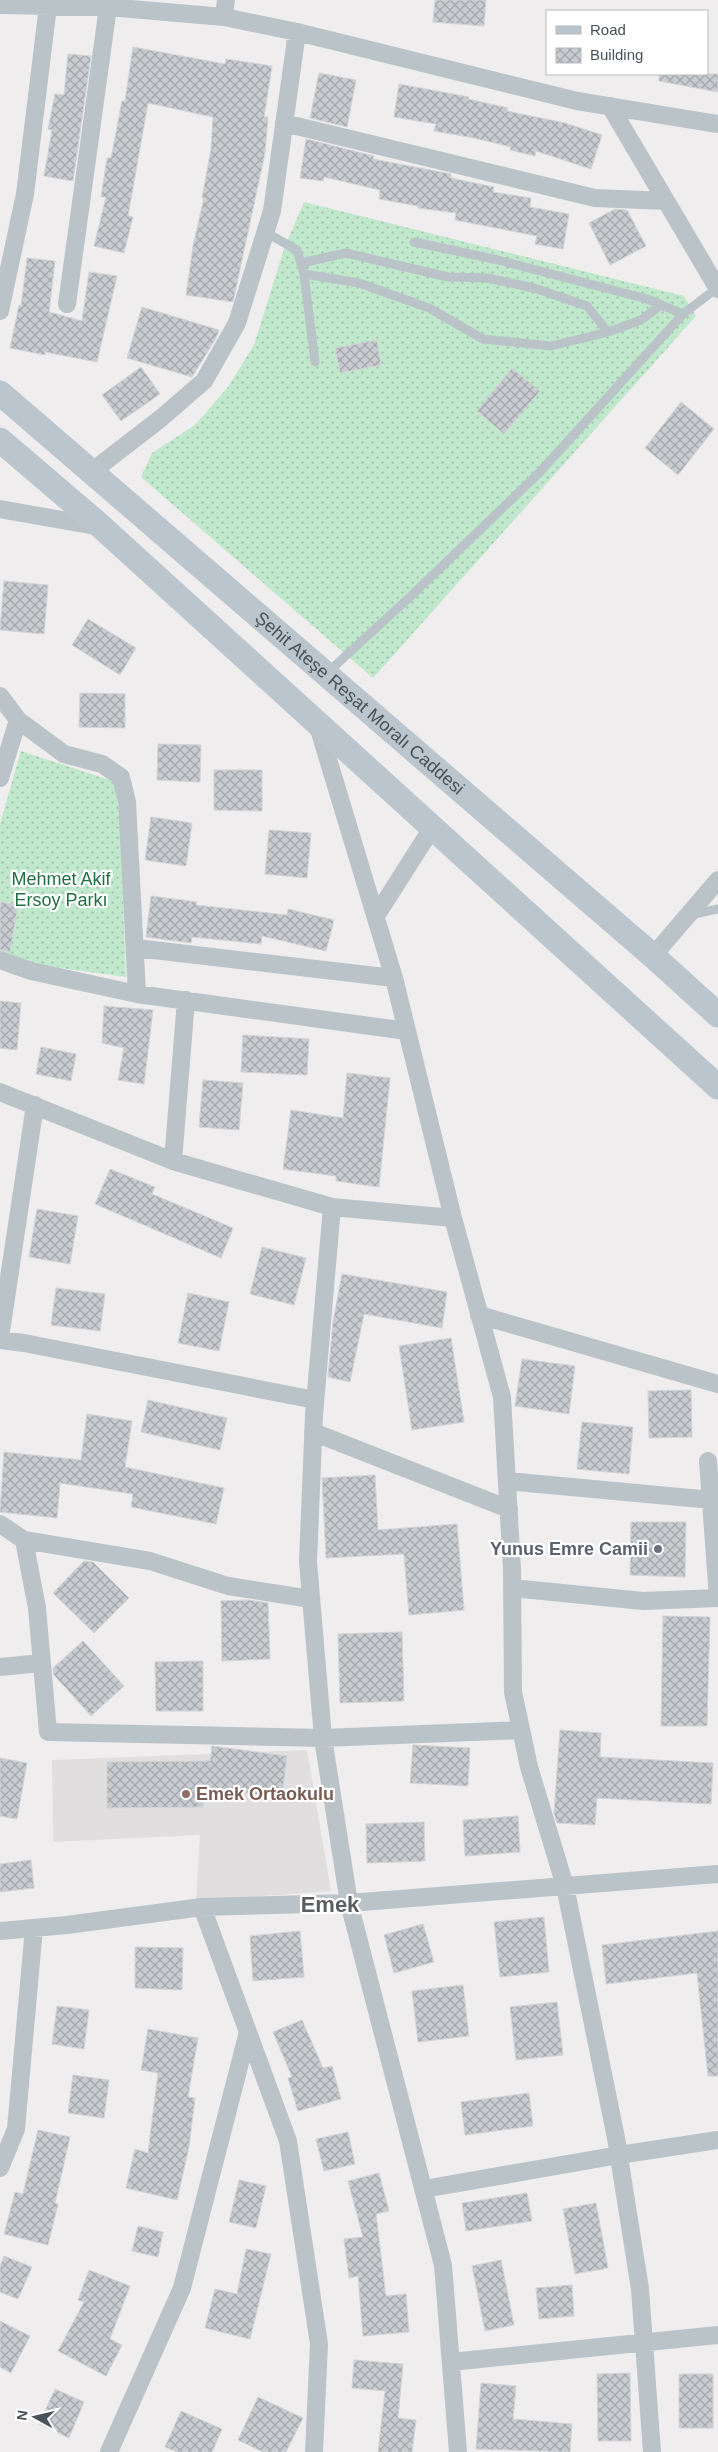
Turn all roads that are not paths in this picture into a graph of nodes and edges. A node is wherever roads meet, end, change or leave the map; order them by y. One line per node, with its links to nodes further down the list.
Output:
1 (0, 5): 3 (street)
2 (132, 5): 4 (street); 5 (street)
3 (48, 6): 4 (street); 18 (street)
4 (108, 7): 16 (street)
5 (225, 9): 6 (street)
6 (297, 32): 7 (street); 8 (street)
7 (610, 106): 9 (street); 10 (street)
8 (284, 124): 10 (street); 11 (street)
9 (718, 124)
10 (666, 201): 15 (street)
11 (265, 232): 13 (lane); 24 (street)
12 (414, 242): 17 (lane)
13 (301, 263): 14 (lane); 20 (lane)
14 (304, 274): 20 (lane); 21 (lane)
15 (718, 288): 19 (lane)
16 (67, 304)
17 (661, 305): 19 (lane); 20 (lane)
18 (0, 311)
19 (683, 314): 27 (lane)
20 (608, 332)
21 (315, 362)
22 (0, 393): 24 (main road, Şehit Ateşe Reşat Moralı Caddesi)
23 (0, 440): 26 (main road)
24 (90, 473): 27 (main road, Şehit Ateşe Reşat Moralı Caddesi)
25 (0, 509): 26 (street)
26 (101, 526): 30 (main road)
27 (325, 674): 38 (main road, Şehit Ateşe Reşat Moralı Caddesi)
28 (0, 696): 29 (street)
29 (18, 720): 31 (street); 37 (street)
30 (318, 726): 32 (main road); 35 (street)
31 (0, 778)
32 (432, 828): 35 (street); 45 (main road)
33 (718, 880): 36 (street)
34 (718, 909): 36 (lane)
35 (376, 916): 40 (street)
36 (687, 916): 38 (street)
37 (136, 948): 40 (street); 41 (street)
38 (653, 956): 43 (main road, Şehit Ateşe Reşat Moralı Caddesi)
39 (0, 960): 41 (street)
40 (394, 978): 44 (street)
41 (137, 994): 42 (street)
42 (186, 1000): 44 (street); 48 (street)
43 (718, 1015)
44 (407, 1031): 50 (street)
45 (718, 1087)
46 (0, 1092): 47 (street)
47 (35, 1105): 48 (street); 52 (street)
48 (174, 1161): 49 (street)
49 (332, 1207): 50 (street); 54 (street)
50 (453, 1218): 51 (street)
51 (479, 1315): 53 (street); 57 (street)
52 (0, 1339): 54 (street)
53 (718, 1384)
54 (315, 1400): 55 (street)
55 (313, 1432): 59 (street); 64 (street)
56 (708, 1461): 58 (street)
57 (507, 1482): 58 (street); 59 (street)
58 (712, 1500): 63 (street)
59 (509, 1509): 62 (street)
60 (0, 1524): 61 (street)
61 (24, 1540): 64 (street); 65 (street)
62 (512, 1588): 63 (street); 67 (street)
63 (718, 1598)
64 (311, 1599): 68 (street)
65 (42, 1663): 66 (street); 68 (street)
66 (0, 1667)
67 (521, 1730): 68 (street); 70 (street)
68 (322, 1738): 71 (street)
69 (718, 1874): 70 (street)
70 (565, 1886): 71 (street); 77 (street)
71 (349, 1903): 72 (street); 79 (street)
72 (202, 1907): 73 (street); 75 (street)
73 (34, 1928): 74 (street); 78 (street)
74 (0, 1931)
75 (248, 2032): 83 (street); 84 (street)
76 (718, 2140): 77 (street)
77 (618, 2155): 79 (street); 81 (street)
78 (0, 2168)
79 (424, 2189): 82 (street)
80 (718, 2335): 81 (street)
81 (644, 2342): 82 (street); 86 (street)
82 (451, 2362): 85 (street)
83 (109, 2452)
84 (314, 2452)
85 (458, 2452)
86 (652, 2452)

